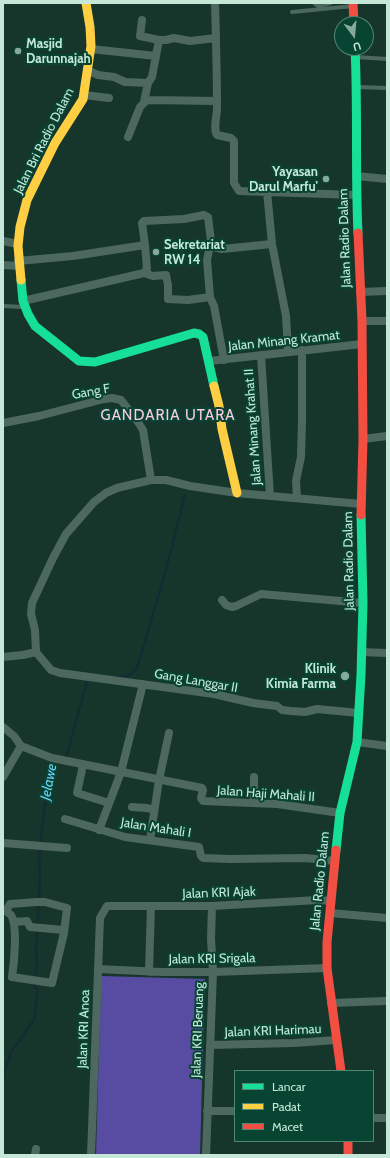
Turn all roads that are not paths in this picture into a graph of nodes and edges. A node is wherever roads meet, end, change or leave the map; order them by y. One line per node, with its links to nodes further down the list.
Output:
1 (86, 3): 11 (main road, Jalan Bri Radio Dalam)
2 (215, 3): 9 (street)
3 (314, 3): 4 (lane)
4 (331, 3)
5 (353, 5): 6 (lane); 7 (main road)
6 (292, 12)
7 (354, 16)
8 (142, 20): 10 (street)
9 (216, 38): 10 (street); 22 (street)
10 (159, 40): 12 (street)
11 (90, 49): 12 (street); 16 (main road, Jalan Bri Radio Dalam)
12 (156, 56): 17 (street)
13 (355, 56): 18 (main road, Jalan Radio Dalam)
14 (373, 56): 15 (lane)
15 (387, 59)
16 (88, 71): 17 (street); 20 (main road, Jalan Bri Radio Dalam)
17 (148, 83): 23 (street)
18 (357, 87): 19 (lane); 25 (main road, Jalan Radio Dalam)
19 (387, 88)
20 (84, 95): 21 (street); 31 (main road, Jalan Bri Radio Dalam)
21 (109, 98)
22 (217, 101): 23 (street); 27 (street)
23 (144, 102): 24 (street)
24 (128, 137)
25 (356, 176): 26 (street); 28 (main road, Jalan Radio Dalam)
26 (387, 179)
27 (267, 191): 28 (street); 32 (street)
28 (356, 195): 38 (main road, Jalan Radio Dalam)
29 (3, 241): 31 (street)
30 (210, 241): 32 (street); 33 (street); 39 (street)
31 (18, 244): 34 (main road, Jalan Bri Radio Dalam)
32 (272, 244): 46 (street)
33 (144, 245): 34 (street); 36 (street)
34 (19, 264): 35 (street); 40 (main road, Jalan Bri Radio Dalam)
35 (3, 265)
36 (144, 273): 39 (street); 40 (street)
37 (387, 291): 38 (street)
38 (360, 292): 42 (main road, Jalan Radio Dalam)
39 (210, 297): 48 (street)
40 (25, 304): 41 (lane); 49 (main road, Jalan Bri Radio Dalam)
41 (3, 306)
42 (362, 320): 43 (street); 44 (main road, Jalan Radio Dalam)
43 (387, 321)
44 (362, 344): 45 (street, Jalan Minang Kramat); 52 (main road, Jalan Radio Dalam)
45 (302, 350): 46 (street, Jalan Minang Kramat); 56 (street)
46 (288, 352): 47 (street, Jalan Minang Kramat)
47 (261, 355): 48 (street, Jalan Minang Kramat); 55 (street, Jalan Minang Krahat II)
48 (224, 360): 49 (street, Jalan Minang Kramat)
49 (209, 361): 54 (main road, Jalan Bri Radio Dalam)
50 (3, 423): 53 (street, Gang F)
51 (387, 436): 52 (street)
52 (363, 438): 57 (main road, Jalan Radio Dalam)
53 (151, 480): 54 (street); 60 (street)
54 (237, 493): 55 (street)
55 (270, 496): 56 (street)
56 (297, 498): 57 (street)
57 (361, 504): 59 (main road, Jalan Radio Dalam)
58 (222, 600): 59 (street)
59 (363, 603): 61 (main road, Jalan Radio Dalam)
60 (36, 652): 63 (street); 64 (street, Gang Langgar II)
61 (362, 652): 62 (street); 65 (main road, Jalan Radio Dalam)
62 (387, 653)
63 (3, 657)
64 (143, 684): 65 (street, Gang Langgar II); 72 (street)
65 (359, 713): 68 (main road, Jalan Radio Dalam)
66 (3, 727): 69 (street)
67 (169, 733): 75 (street)
68 (357, 742): 70 (street); 80 (main road, Jalan Radio Dalam)
69 (21, 746): 71 (street); 73 (street)
70 (387, 746)
71 (83, 764): 72 (street); 76 (street)
72 (121, 772): 75 (street); 76 (street)
73 (3, 777)
74 (254, 777): 77 (street)
75 (159, 780): 77 (street, Jalan Haji Mahali II); 79 (street)
76 (109, 803): 82 (street)
77 (254, 803): 80 (street, Jalan Haji Mahali II)
78 (132, 807): 79 (street)
79 (154, 810): 83 (street)
80 (340, 813): 86 (main road, Jalan Radio Dalam)
81 (64, 819): 82 (street, Jalan Mahali I)
82 (99, 830): 83 (street, Jalan Mahali I)
83 (150, 840): 86 (street, Jalan Mahali I)
84 (3, 843): 85 (street)
85 (67, 848)
86 (335, 861): 87 (main road, Jalan Radio Dalam)
87 (331, 901): 90 (street, Jalan KRI Ajak); 92 (main road, Jalan Radio Dalam)
88 (107, 906): 89 (street, Jalan KRI Ajak); 97 (street, Jalan KRI Anoa)
89 (151, 906): 90 (street, Jalan KRI Ajak); 98 (street)
90 (212, 906): 99 (street, Jalan KRI Beruang)
91 (4, 911): 94 (street); 95 (street)
92 (330, 913): 93 (street); 96 (main road, Jalan Radio Dalam)
93 (387, 918)
94 (14, 922): 95 (street); 95 (street)
95 (64, 930)
96 (327, 968): 99 (street, Jalan KRI Srigala); 101 (main road, Jalan Radio Dalam)
97 (98, 969): 98 (street, Jalan KRI Srigala); 110 (street, Jalan KRI Anoa)
98 (149, 972): 99 (street, Jalan KRI Srigala)
99 (212, 972): 103 (street, Jalan KRI Beruang)
100 (387, 1001): 101 (street)
101 (331, 1003): 102 (main road, Jalan Radio Dalam)
102 (336, 1040): 103 (street, Jalan KRI Harimau); 104 (main road, Jalan Radio Dalam)
103 (210, 1045): 105 (street, Jalan KRI Beruang)
104 (341, 1070)
105 (207, 1111): 106 (street); 111 (street, Jalan KRI Beruang)
106 (234, 1111)
107 (374, 1118): 108 (street)
108 (387, 1118)
109 (348, 1142): 112 (main road)
110 (91, 1155)
111 (206, 1155)
112 (348, 1155)

